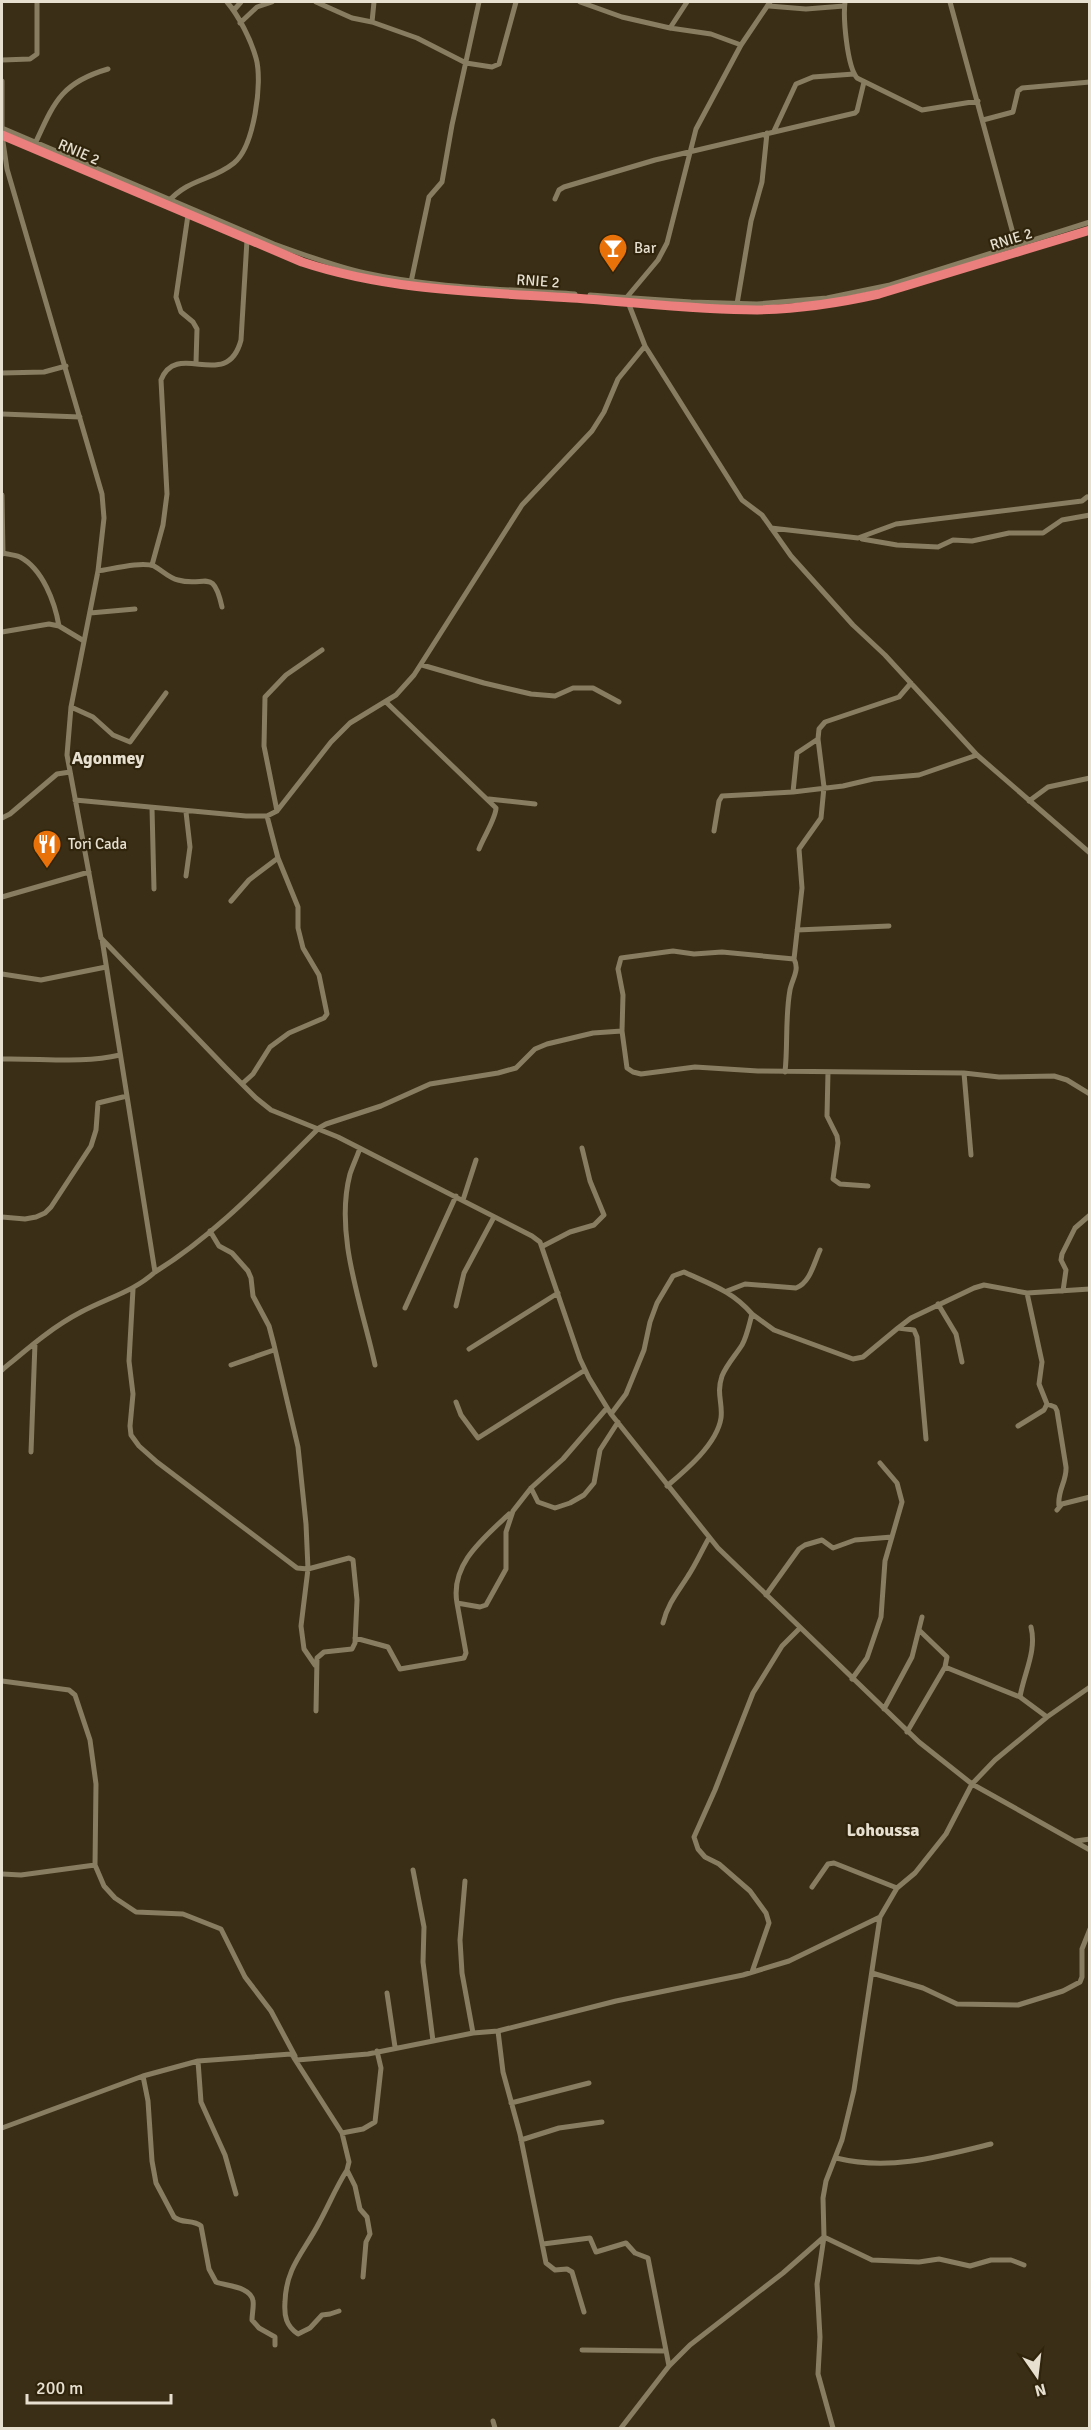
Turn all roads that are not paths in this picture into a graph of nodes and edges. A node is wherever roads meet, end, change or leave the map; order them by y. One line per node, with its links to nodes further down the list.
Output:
1 (37, 2): 19 (street)
2 (227, 2): 14 (street)
3 (241, 2): 14 (street)
4 (272, 2): 16 (street)
5 (316, 2): 15 (street)
6 (374, 2): 15 (street)
7 (479, 2): 20 (street)
8 (516, 2): 20 (street)
9 (580, 2): 17 (street)
10 (687, 2): 17 (street)
11 (950, 2): 26 (street)
12 (774, 4): 13 (street); 18 (street)
13 (845, 4): 22 (street)
14 (234, 10): 16 (street)
15 (372, 22): 20 (street)
16 (240, 23): 35 (street)
17 (670, 28): 18 (street)
18 (741, 45): 33 (street)
19 (2, 60)
20 (466, 63): 41 (street)
21 (108, 69): 32 (street)
22 (854, 74): 24 (street); 29 (street)
23 (2, 81): 28 (street)
24 (864, 82): 26 (street); 29 (street)
25 (1089, 82): 27 (street)
26 (978, 101): 27 (street)
27 (983, 120): 40 (street)
28 (2, 129): 31 (street); 32 (street)
29 (774, 131): 30 (street)
30 (767, 133): 33 (street); 43 (street)
31 (2, 135): 32 (highway, RNIE 2 / RNIE 2); 46 (street)
32 (34, 146): 35 (highway, RNIE 2 / RNIE 2)
33 (689, 152): 34 (street); 42 (street)
34 (555, 199)
35 (167, 203): 36 (highway, RNIE 2 / RNIE 2); 41 (street)
36 (189, 215): 39 (highway, RNIE 2 / RNIE 2); 45 (street)
37 (1089, 222): 40 (street)
38 (1089, 230): 40 (highway, RNIE 2 / RNIE 2)
39 (247, 240): 41 (highway, RNIE 2 / RNIE 2); 45 (street)
40 (1018, 249): 43 (highway, RNIE 2 / RNIE 2)
41 (411, 283): 42 (highway, RNIE 2 / RNIE 2)
42 (628, 300): 43 (highway, RNIE 2 / RNIE 2); 44 (street)
43 (737, 306)
44 (645, 346): 53 (street); 66 (street)
45 (196, 363): 57 (street)
46 (66, 366): 47 (street); 49 (street)
47 (2, 373)
48 (2, 414): 49 (street)
49 (80, 417): 58 (street)
50 (2, 495): 54 (street)
51 (1087, 497): 55 (street)
52 (1089, 515): 55 (street)
53 (771, 528): 55 (street); 67 (street)
54 (2, 532): 56 (street)
55 (858, 538)
56 (2, 553): 62 (street)
57 (152, 565): 58 (street); 59 (street)
58 (98, 571): 61 (street)
59 (222, 607)
60 (135, 609): 61 (street)
61 (90, 613): 64 (street)
62 (59, 626): 63 (street); 64 (street)
63 (2, 632)
64 (84, 640): 71 (street)
65 (322, 650): 83 (street)
66 (422, 665): 69 (street); 70 (street)
67 (911, 683): 72 (street); 73 (street)
68 (166, 693): 71 (street)
69 (386, 702): 78 (street); 83 (street)
70 (619, 702)
71 (70, 707): 74 (street)
72 (818, 739): 76 (street); 77 (street)
73 (976, 755): 76 (street); 80 (street)
74 (70, 772): 79 (street); 86 (street)
75 (1089, 778): 80 (street)
76 (824, 787): 77 (street); 97 (street)
77 (793, 792): 87 (street)
78 (489, 799): 81 (street); 88 (street)
79 (75, 800): 82 (street); 91 (street)
80 (1029, 801): 89 (street)
81 (536, 804)
82 (152, 808): 84 (street); 93 (street)
83 (277, 811): 85 (street)
84 (186, 812): 85 (street); 92 (street)
85 (267, 816): 90 (street)
86 (2, 818)
87 (714, 831)
88 (479, 849)
89 (1089, 853)
90 (278, 858): 95 (street); 108 (street)
91 (89, 872): 94 (street); 98 (street)
92 (186, 876)
93 (154, 889)
94 (2, 897)
95 (231, 901)
96 (889, 926): 97 (street)
97 (797, 930): 99 (street)
98 (101, 938): 100 (street); 108 (street)
99 (794, 959): 102 (street); 105 (street)
100 (106, 967): 101 (street); 103 (street)
101 (2, 974)
102 (622, 1031): 105 (street); 111 (street)
103 (120, 1055): 104 (street); 110 (street)
104 (2, 1059)
105 (785, 1072): 106 (street)
106 (828, 1072): 107 (street); 116 (street)
107 (964, 1073): 109 (street); 114 (street)
108 (242, 1084): 111 (street)
109 (1089, 1094)
110 (126, 1096): 120 (street); 125 (street)
111 (319, 1128): 112 (street); 122 (street)
112 (360, 1148): 117 (street); 144 (street)
113 (582, 1148): 123 (street)
114 (971, 1155)
115 (476, 1160): 118 (street)
116 (868, 1186)
117 (456, 1196): 118 (street); 134 (street)
118 (463, 1200): 121 (street)
119 (1089, 1215): 129 (street)
120 (2, 1217)
121 (494, 1217): 123 (street); 133 (street)
122 (210, 1231): 125 (street); 141 (street)
123 (543, 1246): 130 (street)
124 (820, 1250): 128 (street)
125 (155, 1272): 126 (street)
126 (133, 1289): 139 (street); 162 (street)
127 (1089, 1289): 129 (street)
128 (727, 1291): 135 (street); 150 (street)
129 (1063, 1291): 131 (street)
130 (558, 1293): 140 (street); 146 (street)
131 (1027, 1293): 132 (street); 148 (street)
132 (938, 1304): 136 (street); 142 (street)
133 (456, 1306)
134 (405, 1308)
135 (752, 1314): 137 (street); 156 (street)
136 (911, 1318): 137 (street); 138 (street)
137 (898, 1328): 138 (street)
138 (914, 1330): 153 (street)
139 (35, 1343): 145 (street); 154 (street)
140 (468, 1349)
141 (274, 1350): 143 (street); 162 (street)
142 (962, 1362)
143 (231, 1365)
144 (375, 1365)
145 (2, 1370)
146 (585, 1370): 147 (street); 149 (street)
147 (456, 1402)
148 (1047, 1404): 152 (street); 158 (street)
149 (607, 1408): 150 (street); 157 (street)
150 (611, 1414): 151 (street)
151 (618, 1422): 156 (street); 157 (street)
152 (1018, 1426)
153 (926, 1439)
154 (31, 1452)
155 (880, 1463): 160 (street)
156 (667, 1486): 161 (street)
157 (531, 1488): 159 (street)
158 (1089, 1497)
159 (513, 1511): 164 (street); 164 (street)
160 (892, 1537): 163 (street); 173 (street)
161 (709, 1538): 163 (street); 166 (street)
162 (308, 1569): 170 (street); 171 (street)
163 (766, 1595): 168 (street)
164 (457, 1603): 170 (street)
165 (922, 1617): 169 (street)
166 (663, 1623)
167 (1031, 1627): 176 (street)
168 (800, 1628): 173 (street); 193 (street)
169 (918, 1630): 172 (street); 177 (street)
170 (355, 1638): 171 (street)
171 (316, 1665): 178 (street)
172 (945, 1667): 176 (street); 180 (street)
173 (852, 1678): 177 (street)
174 (2, 1681): 185 (street)
175 (1089, 1687): 179 (street)
176 (1020, 1697): 179 (street)
177 (884, 1709): 180 (street)
178 (316, 1711)
179 (1047, 1718): 181 (street)
180 (907, 1732): 181 (street)
181 (972, 1784): 183 (street); 190 (street)
182 (1089, 1839): 183 (street)
183 (1075, 1841): 184 (street)
184 (1089, 1850)
185 (95, 1865): 187 (street); 203 (street)
186 (413, 1870): 198 (street)
187 (2, 1874)
188 (465, 1881): 197 (street)
189 (812, 1887): 190 (street)
190 (897, 1888): 191 (street)
191 (880, 1917): 193 (street); 194 (street)
192 (1089, 1929): 194 (street)
193 (752, 1972): 196 (street)
194 (872, 1973): 212 (street)
195 (387, 1993): 199 (street)
196 (498, 2031): 197 (street); 206 (street)
197 (473, 2033): 198 (street)
198 (434, 2040): 199 (street)
199 (395, 2047): 200 (street)
200 (378, 2051): 203 (street); 209 (street)
201 (291, 2054): 202 (street); 203 (street); 209 (street)
202 (198, 2061): 204 (street); 214 (street)
203 (297, 2061)
204 (143, 2076): 208 (street); 221 (street)
205 (590, 2083): 206 (street)
206 (511, 2103): 210 (street)
207 (602, 2122): 210 (street)
208 (2, 2127)
209 (342, 2133): 213 (street)
210 (521, 2140): 216 (street)
211 (991, 2144): 212 (street)
212 (836, 2158): 215 (street)
213 (347, 2170): 218 (street); 219 (street)
214 (236, 2194)
215 (824, 2237): 217 (street); 224 (street); 228 (street)
216 (543, 2244): 220 (street); 223 (street)
217 (1024, 2265)
218 (363, 2277)
219 (339, 2311)
220 (584, 2312)
221 (275, 2345)
222 (582, 2350): 223 (street)
223 (666, 2351): 224 (street)
224 (669, 2366): 227 (street)
225 (493, 2421): 226 (street)
226 (495, 2428)
227 (621, 2428)
228 (833, 2428)

